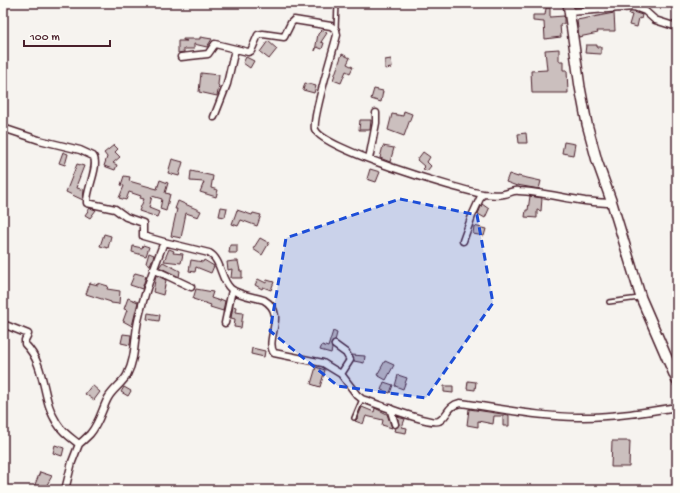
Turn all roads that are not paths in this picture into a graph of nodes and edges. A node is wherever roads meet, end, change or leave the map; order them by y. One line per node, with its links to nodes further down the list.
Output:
1 (337, 3): 5 (lane)
2 (633, 5): 3 (street); 4 (street)
3 (568, 8): 13 (street)
4 (677, 27)
5 (336, 30): 6 (street); 11 (street)
6 (235, 49): 7 (street); 9 (street)
7 (181, 57)
8 (376, 114): 11 (street)
9 (214, 117)
10 (3, 128): 15 (street)
11 (369, 159): 12 (street)
12 (482, 194): 13 (street); 14 (street)
13 (612, 203): 19 (street)
14 (463, 241)
15 (164, 242): 16 (street); 18 (street)
16 (153, 269): 17 (street); 31 (street)
17 (191, 287)
18 (232, 290): 21 (street); 24 (street)
19 (641, 298): 20 (lane); 25 (street)
20 (609, 302)
21 (225, 323)
22 (3, 324): 31 (street)
23 (335, 345): 24 (street)
24 (341, 374): 26 (street)
25 (677, 381)
26 (362, 399): 28 (street); 29 (lane)
27 (677, 407): 28 (street)
28 (390, 408): 30 (street)
29 (354, 418)
30 (395, 424)
31 (79, 444): 32 (street)
32 (65, 490)

